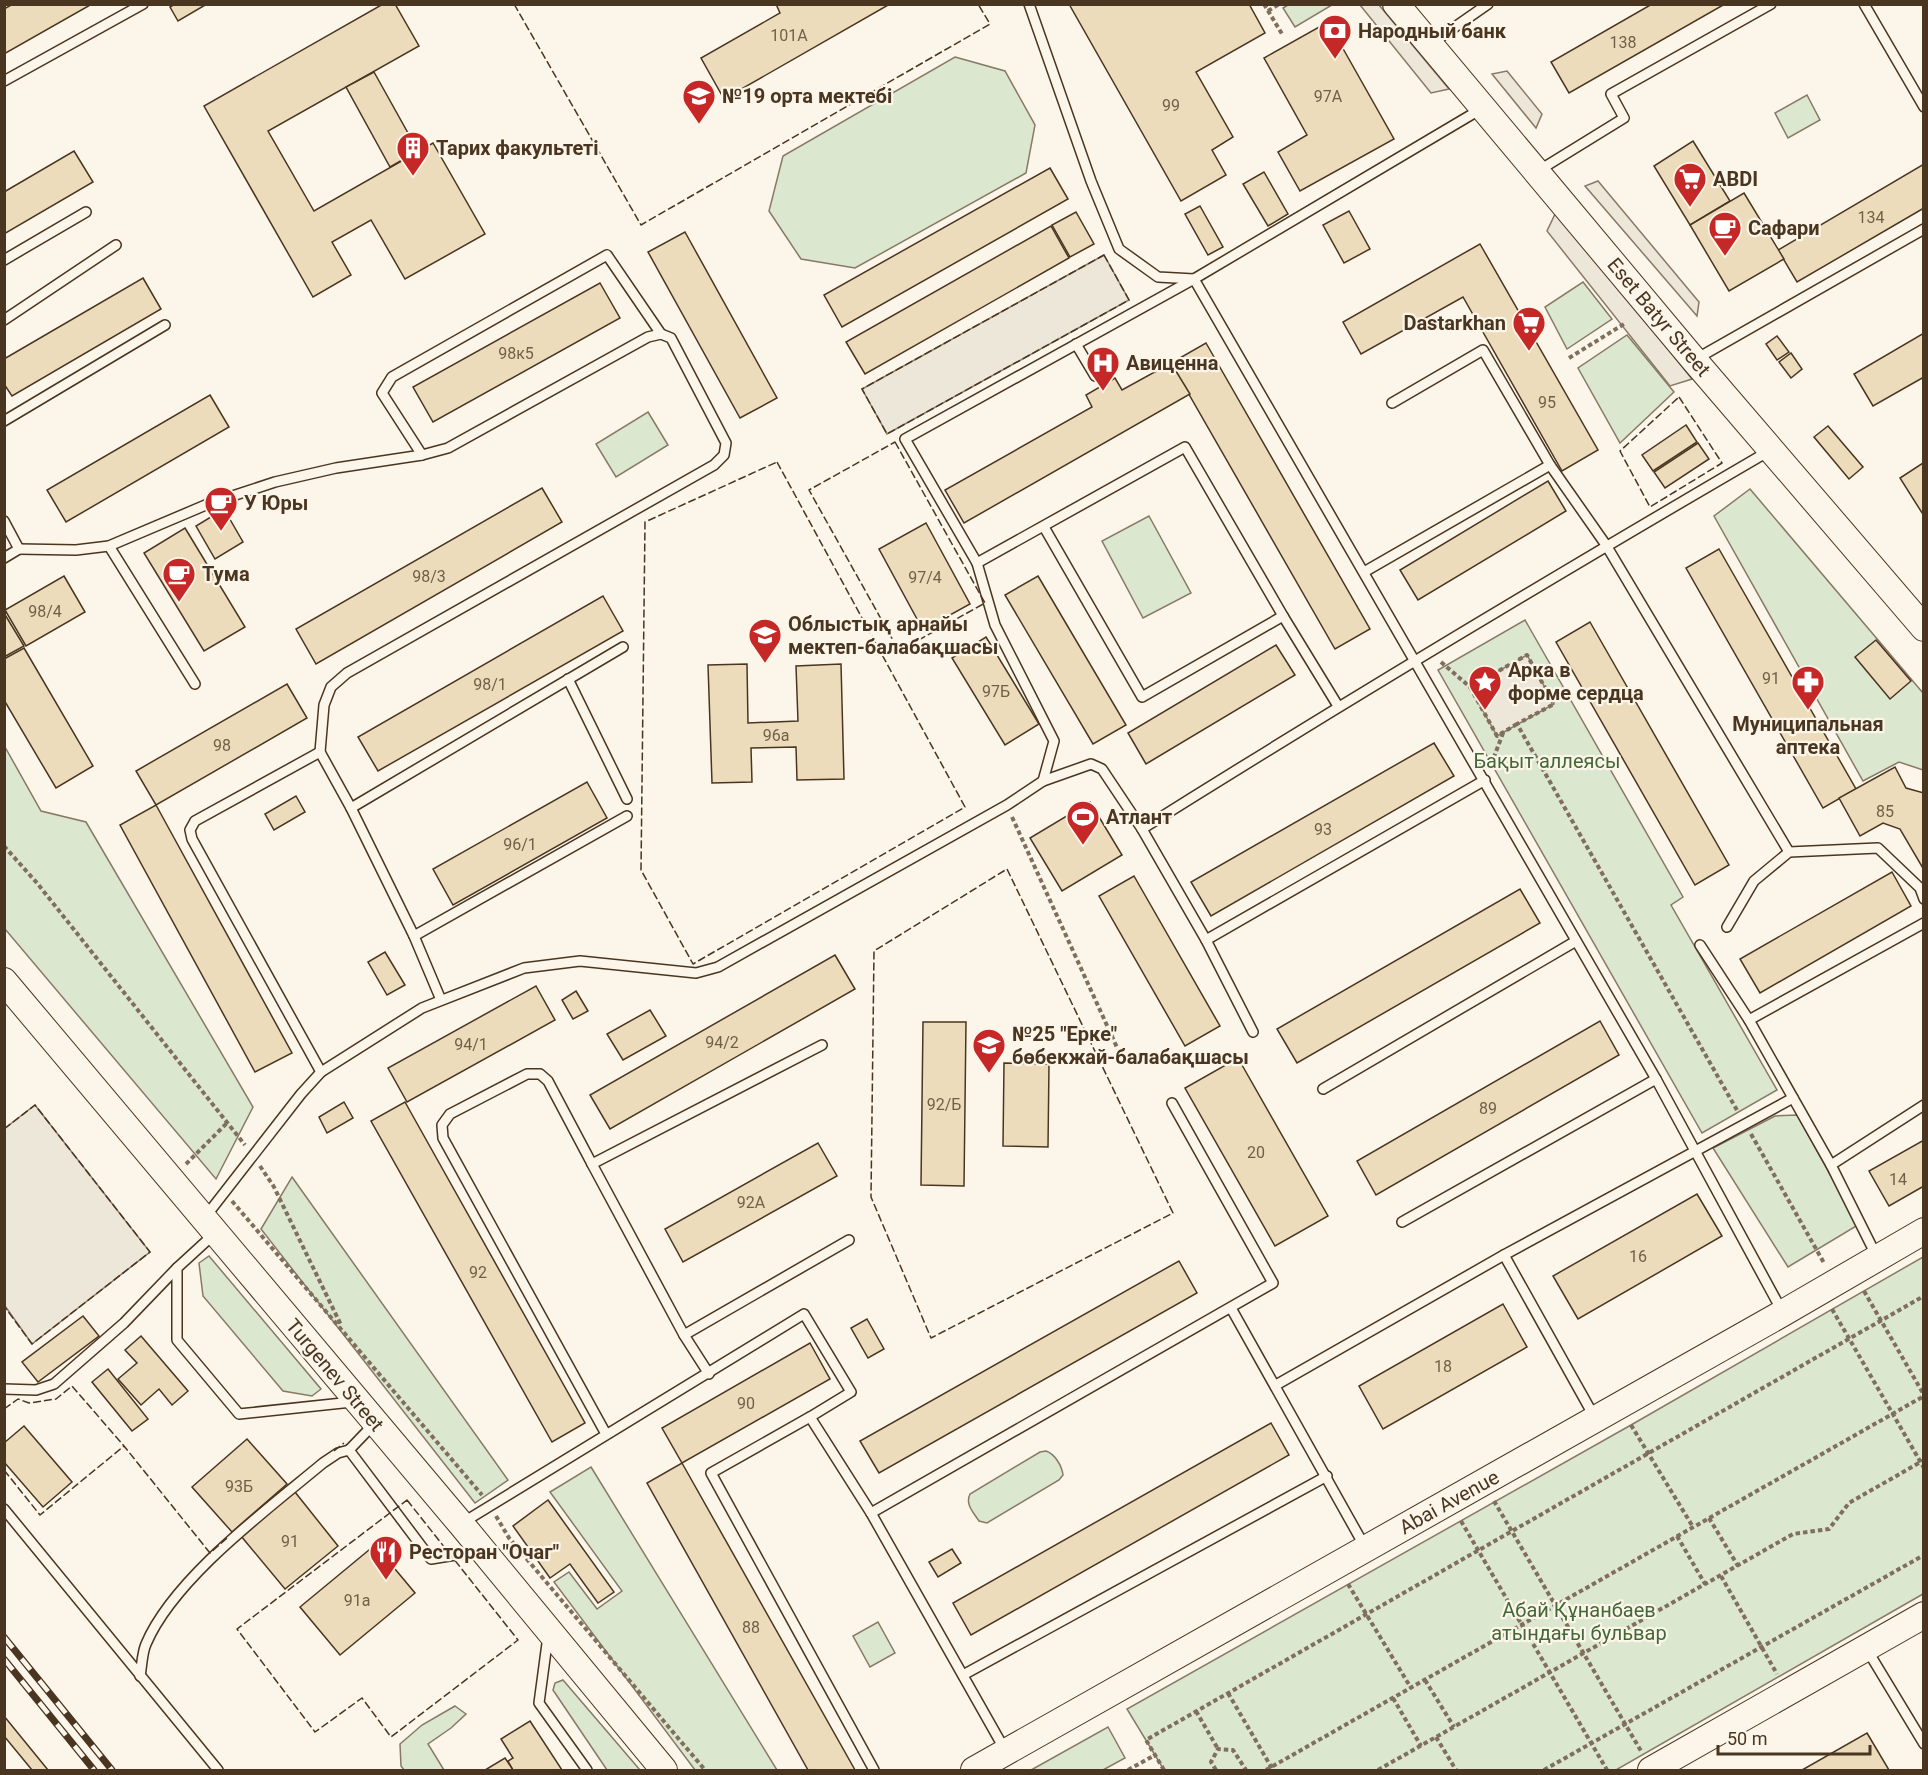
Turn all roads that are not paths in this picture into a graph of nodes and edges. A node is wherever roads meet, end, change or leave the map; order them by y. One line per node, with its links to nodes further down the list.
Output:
1 (143, 4): 8 (lane)
2 (1029, 4): 16 (lane)
3 (1396, 4): 7 (main road, Eset Batyr Street)
4 (1488, 4): 7 (lane)
5 (1771, 4): 11 (lane)
6 (1864, 4): 9 (lane)
7 (1430, 44): 10 (main road, Eset Batyr Street)
8 (4, 81)
9 (1923, 107)
10 (1483, 108): 11 (main road, Eset Batyr Street); 16 (lane)
11 (1536, 171): 21 (main road, Eset Batyr Street)
12 (86, 212): 15 (lane)
13 (1923, 229): 21 (lane)
14 (116, 245): 17 (lane)
15 (4, 260)
16 (1194, 279): 20 (lane); 35 (lane)
17 (4, 320)
18 (165, 324): 24 (lane)
19 (661, 334): 26 (lane); 26 (lane); 43 (lane)
20 (1076, 344): 22 (lane); 34 (lane)
21 (1694, 360): 25 (main road, Eset Batyr Street)
22 (1095, 376)
23 (1392, 403): 27 (lane)
24 (4, 421)
25 (1772, 449): 30 (lane); 37 (main road, Eset Batyr Street)
26 (422, 455): 31 (lane)
27 (1550, 465): 30 (lane); 35 (lane)
28 (4, 520): 32 (lane)
29 (1044, 527): 34 (lane); 36 (lane); 36 (lane)
30 (1606, 545): 39 (lane); 50 (lane)
31 (109, 546): 32 (lane); 41 (lane)
32 (18, 549): 33 (lane)
33 (4, 558)
34 (977, 563): 45 (lane)
35 (1364, 572): 39 (lane)
36 (1282, 616): 42 (lane)
37 (1923, 628)
38 (623, 647): 40 (lane)
39 (1415, 660): 42 (lane); 44 (lane)
40 (568, 679): 46 (lane); 47 (lane)
41 (195, 684)
42 (1338, 706): 49 (lane)
43 (320, 752): 47 (lane); 63 (lane)
44 (1485, 780): 55 (lane); 56 (lane)
45 (1043, 781): 49 (lane); 59 (lane)
46 (627, 799)
47 (351, 808): 54 (lane)
48 (627, 816): 54 (lane)
49 (1142, 829): 55 (lane)
50 (1789, 852): 51 (lane); 53 (lane)
51 (1923, 900)
52 (1923, 923): 60 (lane)
53 (1727, 927)
54 (414, 936): 59 (lane)
55 (1206, 940): 61 (lane)
56 (1576, 941): 64 (lane); 65 (lane)
57 (1700, 945): 60 (lane)
58 (4, 981): 73 (main road, Turgenev Street)
59 (441, 1000): 63 (lane)
60 (1749, 1020): 66 (lane)
61 (1253, 1032)
62 (822, 1045): 70 (lane)
63 (321, 1072): 73 (lane)
64 (1656, 1079): 69 (lane); 72 (lane)
65 (1323, 1089)
66 (1792, 1098): 69 (lane); 71 (lane)
67 (1172, 1103): 79 (lane)
68 (1923, 1106): 71 (lane)
69 (1695, 1150): 76 (lane); 80 (lane)
70 (592, 1164): 81 (lane); 89 (lane)
71 (1831, 1165): 77 (lane)
72 (1402, 1222)
73 (210, 1226): 78 (lane); 85 (main road, Turgenev Street)
74 (1923, 1231): 77 (main road, Abai Avenue)
75 (849, 1240): 81 (lane)
76 (1504, 1255): 83 (lane); 87 (lane)
77 (1877, 1257): 80 (main road, Abai Avenue)
78 (177, 1268): 84 (lane); 85 (lane)
79 (1231, 1308): 83 (lane); 93 (lane)
80 (1783, 1313): 87 (main road, Abai Avenue)
81 (684, 1335): 82 (lane)
82 (709, 1374): 86 (lane); 89 (lane)
83 (1276, 1385): 91 (lane)
84 (4, 1389)
85 (358, 1401): 88 (main road, Turgenev Street)
86 (810, 1417): 93 (lane); 108 (lane)
87 (1596, 1419): 95 (main road, Abai Avenue)
88 (375, 1422): 90 (lane); 94 (main road, Turgenev Street)
89 (606, 1434): 94 (lane)
90 (349, 1450): 96 (lane); 101 (lane)
91 (1327, 1476): 95 (lane); 100 (lane)
92 (4, 1509): 101 (lane)
93 (870, 1513): 100 (lane)
94 (461, 1524): 96 (main road, Turgenev Street)
95 (1366, 1549): 103 (main road, Abai Avenue)
96 (483, 1551): 98 (main road, Turgenev Street)
97 (1923, 1615): 99 (main road)
98 (548, 1630): 106 (lane); 107 (main road, Turgenev Street)
99 (1866, 1648): 102 (lane); 104 (main road)
100 (963, 1675): 103 (lane)
101 (140, 1676): 105 (lane)
102 (1923, 1744)
103 (1006, 1752): 109 (main road, Abai Avenue)
104 (1647, 1763)
105 (218, 1770)
106 (586, 1770)
107 (664, 1770)
108 (874, 1770)
109 (974, 1770)

